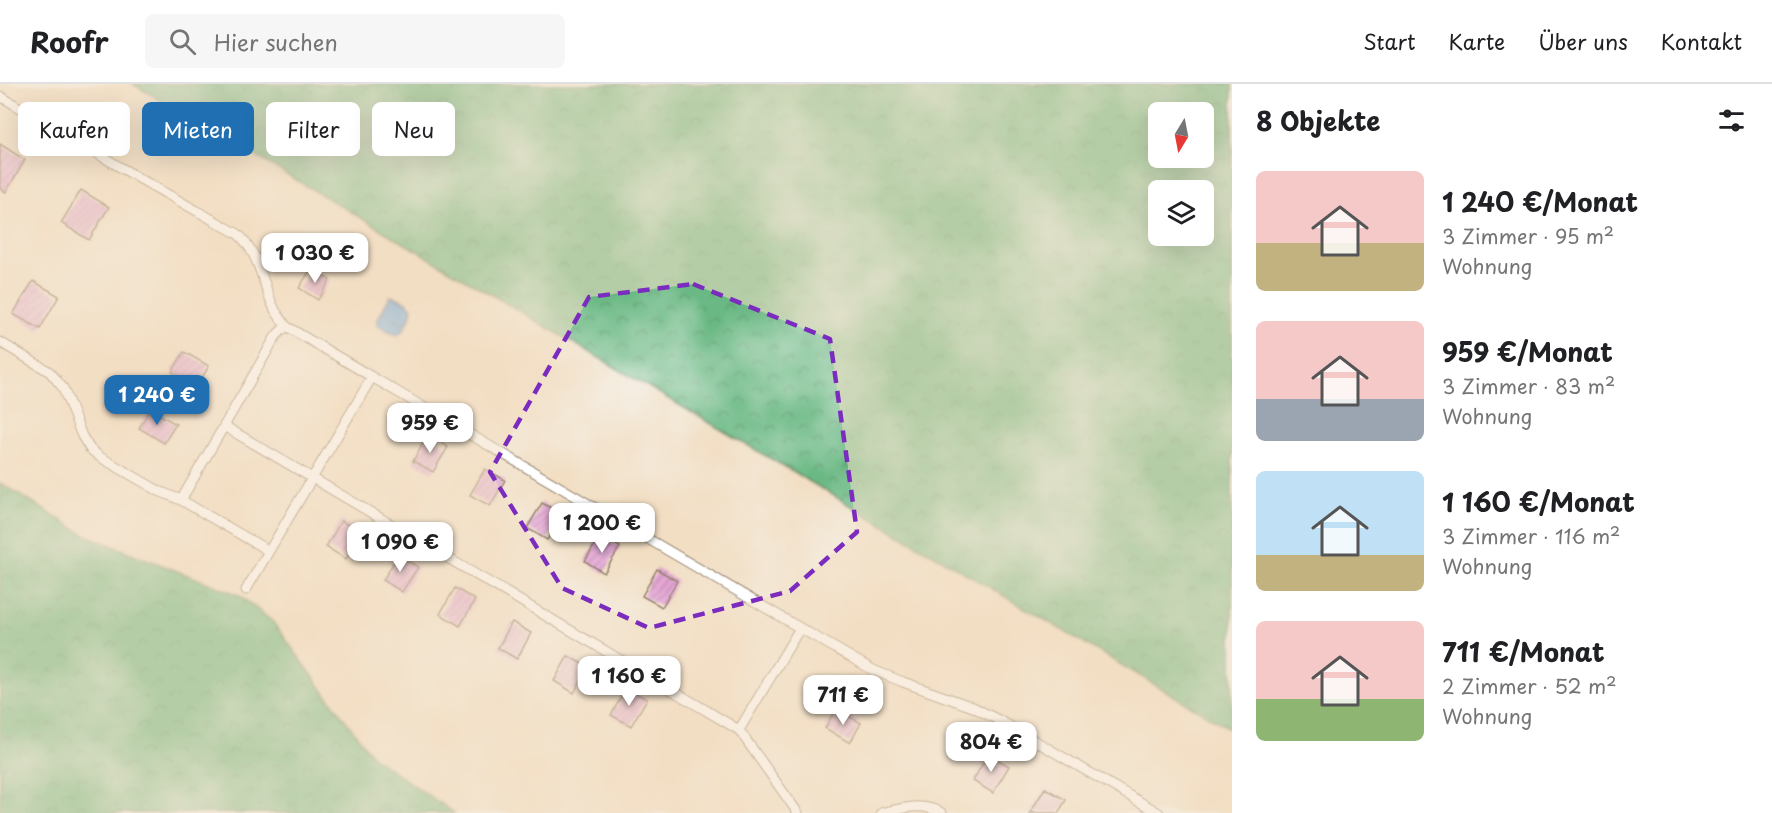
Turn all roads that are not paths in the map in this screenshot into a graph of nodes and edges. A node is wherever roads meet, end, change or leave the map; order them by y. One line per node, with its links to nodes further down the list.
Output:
1 (0, 96): 2 (lane)
2 (286, 326): 4 (lane); 5 (lane)
3 (0, 342): 7 (lane)
4 (372, 377): 6 (lane); 10 (lane)
5 (224, 426): 6 (lane); 7 (lane)
6 (311, 478): 8 (lane); 11 (lane)
7 (182, 500): 8 (lane)
8 (269, 551): 9 (lane)
9 (246, 590)
10 (800, 628): 11 (lane); 15 (lane)
11 (739, 730): 12 (lane)
12 (798, 813)
13 (882, 813): 14 (lane)
14 (942, 813)
15 (1159, 813)

